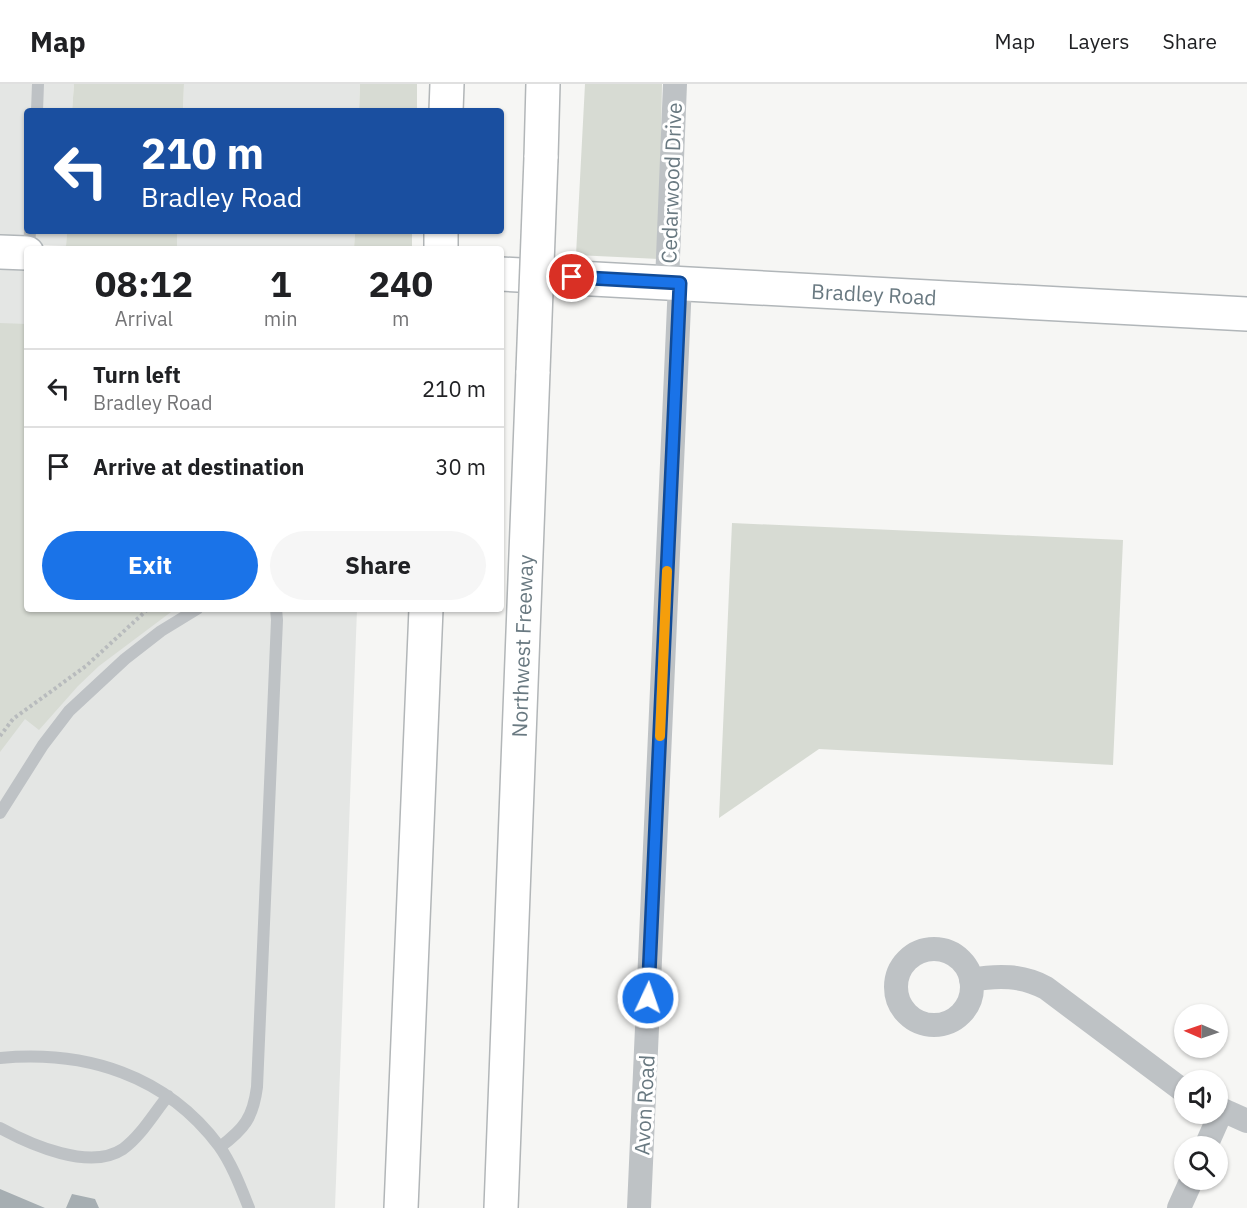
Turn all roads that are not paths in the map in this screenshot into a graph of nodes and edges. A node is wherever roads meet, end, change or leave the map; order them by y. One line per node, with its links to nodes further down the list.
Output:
1 (38, 84): 5 (lane)
2 (447, 84): 6 (main road)
3 (543, 84): 27 (main road, Northwest Freeway, bridge)
4 (675, 84): 10 (street, Cedarwood Drive)
5 (37, 108)
6 (446, 108)
7 (24, 251): 8 (main road)
8 (0, 252)
9 (504, 274): 10 (main road, Bradley Road)
10 (674, 282): 11 (main road, Bradley Road); 28 (street, Avon Road)
11 (1247, 314)
12 (192, 612): 15 (lane)
13 (276, 612): 23 (lane)
14 (426, 612): 26 (main road)
15 (0, 813)
16 (972, 980): 18 (street)
17 (0, 1058): 19 (lane)
18 (1174, 1084)
19 (168, 1096): 22 (lane); 23 (lane)
20 (1228, 1113): 21 (street)
21 (1247, 1121)
22 (0, 1128)
23 (220, 1147): 25 (lane)
24 (1187, 1190): 29 (street)
25 (249, 1208)
26 (401, 1208)
27 (501, 1208)
28 (639, 1208)
29 (1179, 1208)

